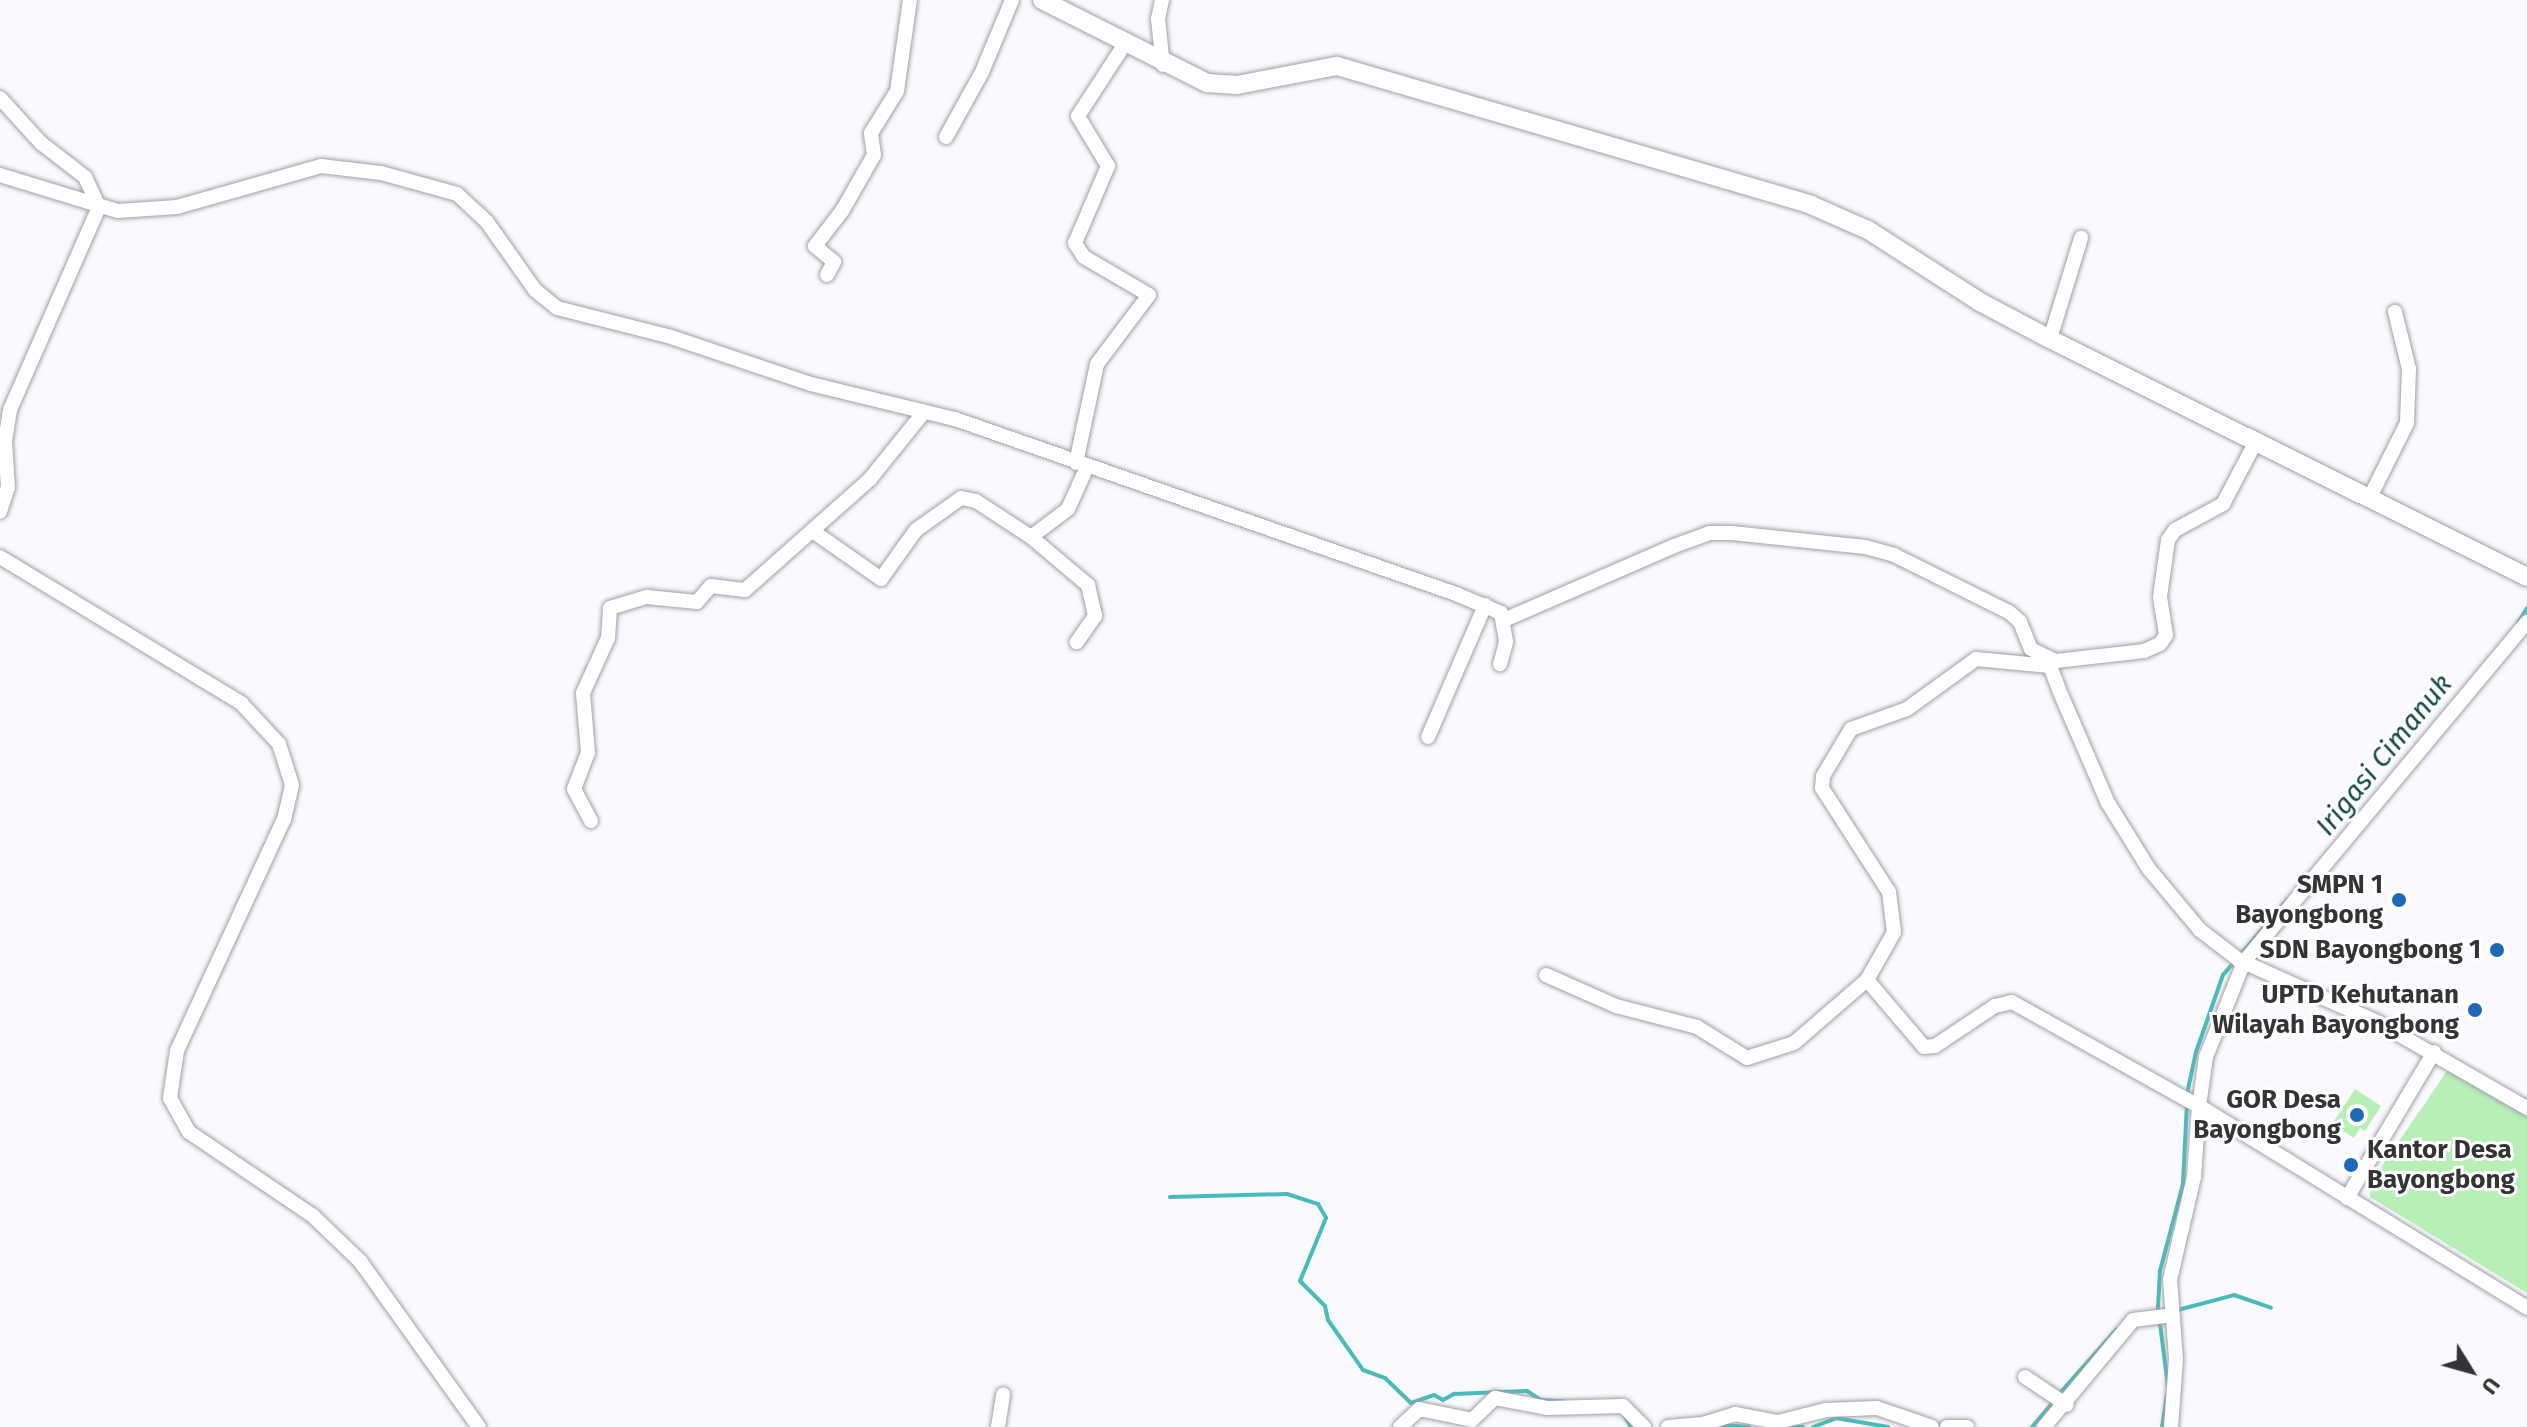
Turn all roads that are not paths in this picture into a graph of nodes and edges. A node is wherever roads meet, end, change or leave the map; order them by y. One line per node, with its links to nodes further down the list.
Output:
1 (910, 0): 12 (street)
2 (1012, 0): 8 (street)
3 (1042, 0): 5 (street)
4 (1162, 0): 6 (street)
5 (1126, 42): 6 (street); 17 (street)
6 (1163, 65): 14 (street)
7 (0, 98): 10 (street)
8 (946, 137)
9 (0, 175): 10 (street)
10 (99, 207): 15 (street); 19 (street)
11 (2081, 238): 14 (street)
12 (827, 275)
13 (2395, 312): 18 (street)
14 (2050, 339): 16 (street)
15 (924, 412): 17 (street); 20 (street)
16 (2255, 443): 18 (street); 28 (street)
17 (1082, 465): 21 (street); 24 (street)
18 (2369, 499): 23 (street)
19 (0, 512)
20 (814, 532): 21 (street); 31 (street)
21 (1031, 537): 27 (street)
22 (0, 557): 44 (street)
23 (2526, 576)
24 (1485, 605): 25 (street); 30 (street)
25 (1504, 620): 28 (street); 29 (street)
26 (2527, 622): 32 (street)
27 (1077, 642)
28 (2053, 663): 32 (street); 34 (street)
29 (1500, 664)
30 (1428, 737)
31 (591, 821)
32 (2236, 958): 35 (street); 36 (street)
33 (1546, 975): 34 (street)
34 (1867, 980): 36 (street)
35 (2434, 1052): 37 (street); 38 (street)
36 (2192, 1102): 38 (street); 40 (street)
37 (2527, 1108)
38 (2347, 1198): 39 (street)
39 (2527, 1308)
40 (2167, 1311): 43 (street); 53 (street)
41 (2025, 1377): 43 (street)
42 (1003, 1394): 45 (street)
43 (2067, 1405): 52 (street)
44 (479, 1427)
45 (998, 1427)
46 (1400, 1427): 47 (street)
47 (1644, 1427)
48 (1668, 1427): 49 (street)
49 (1932, 1427)
50 (1947, 1427): 51 (street)
51 (1967, 1427)
52 (2044, 1427)
53 (2171, 1427)

